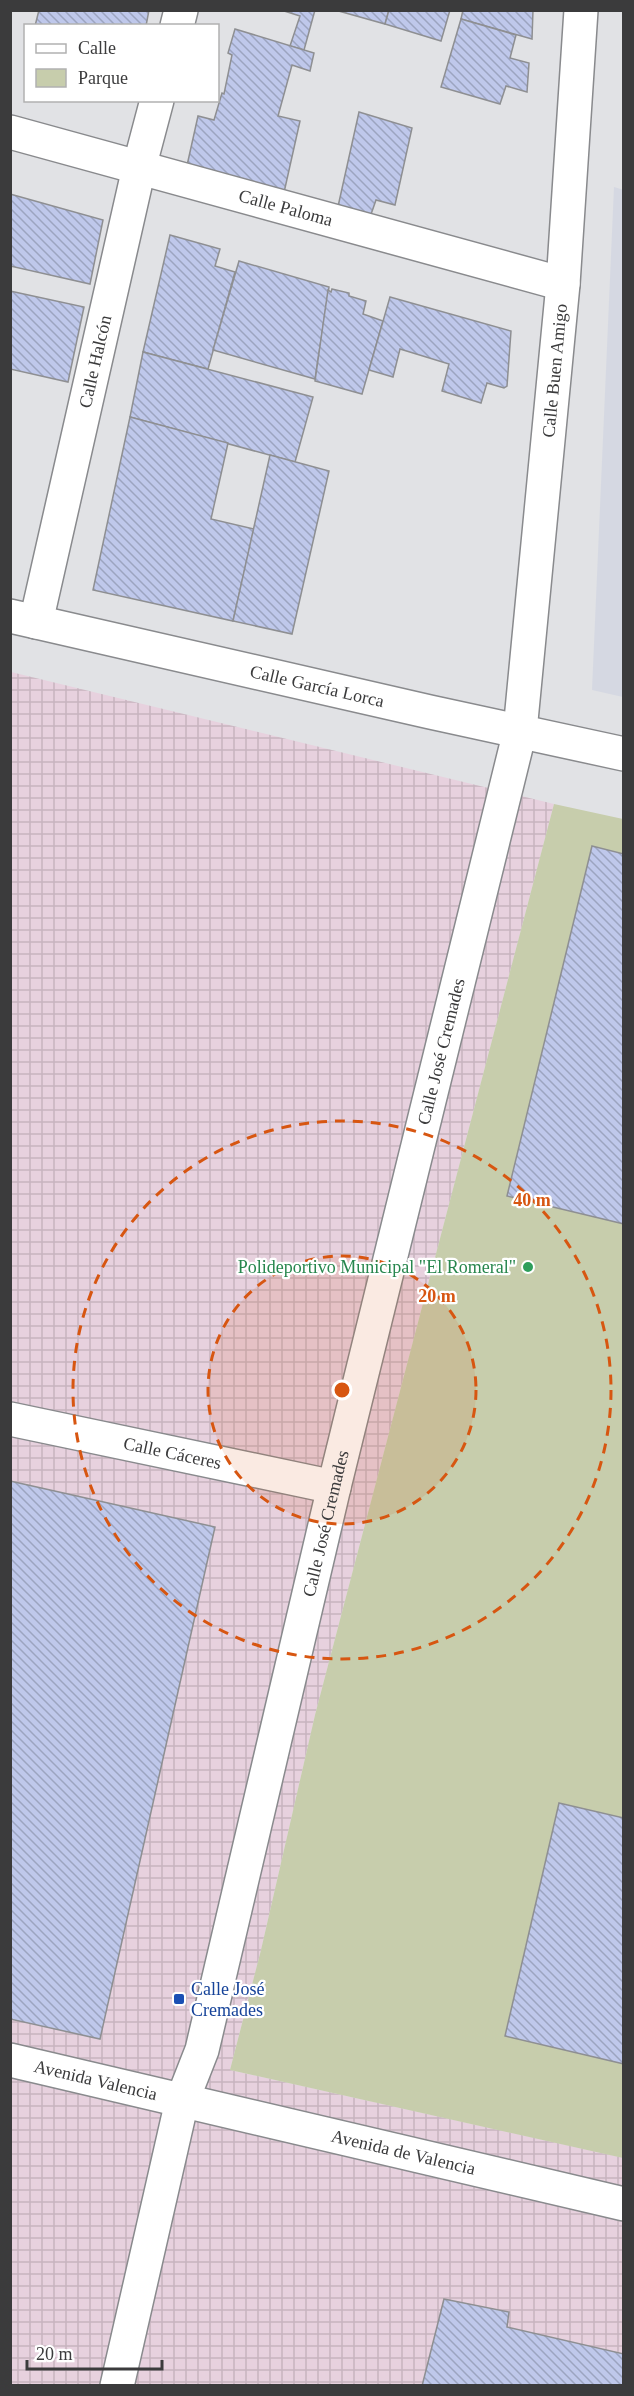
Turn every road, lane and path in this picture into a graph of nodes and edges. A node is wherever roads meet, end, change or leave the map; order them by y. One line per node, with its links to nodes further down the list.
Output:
1 (581, 10): 5 (street, Calle Buen Amigo)
2 (156, 102): 4 (street, Calle Halcón)
3 (10, 132): 4 (street, Calle Paloma)
4 (139, 168): 5 (street, Calle Paloma); 6 (street, Calle Halcón)
5 (563, 284): 7 (street, Calle Buen Amigo)
6 (23, 619): 7 (street, Calle García Lorca)
7 (520, 731): 8 (street, Calle García Lorca); 10 (street, Calle José Cremades)
8 (624, 754)
9 (10, 1419): 10 (street, Calle Cáceres)
10 (334, 1487): 12 (street, Calle José Cremades)
11 (10, 2060): 12 (street, Avenida Valencia)
12 (182, 2101): 13 (street, Avenida de Valencia); 14 (street, Calle José Cremades)
13 (624, 2204)
14 (117, 2385)

